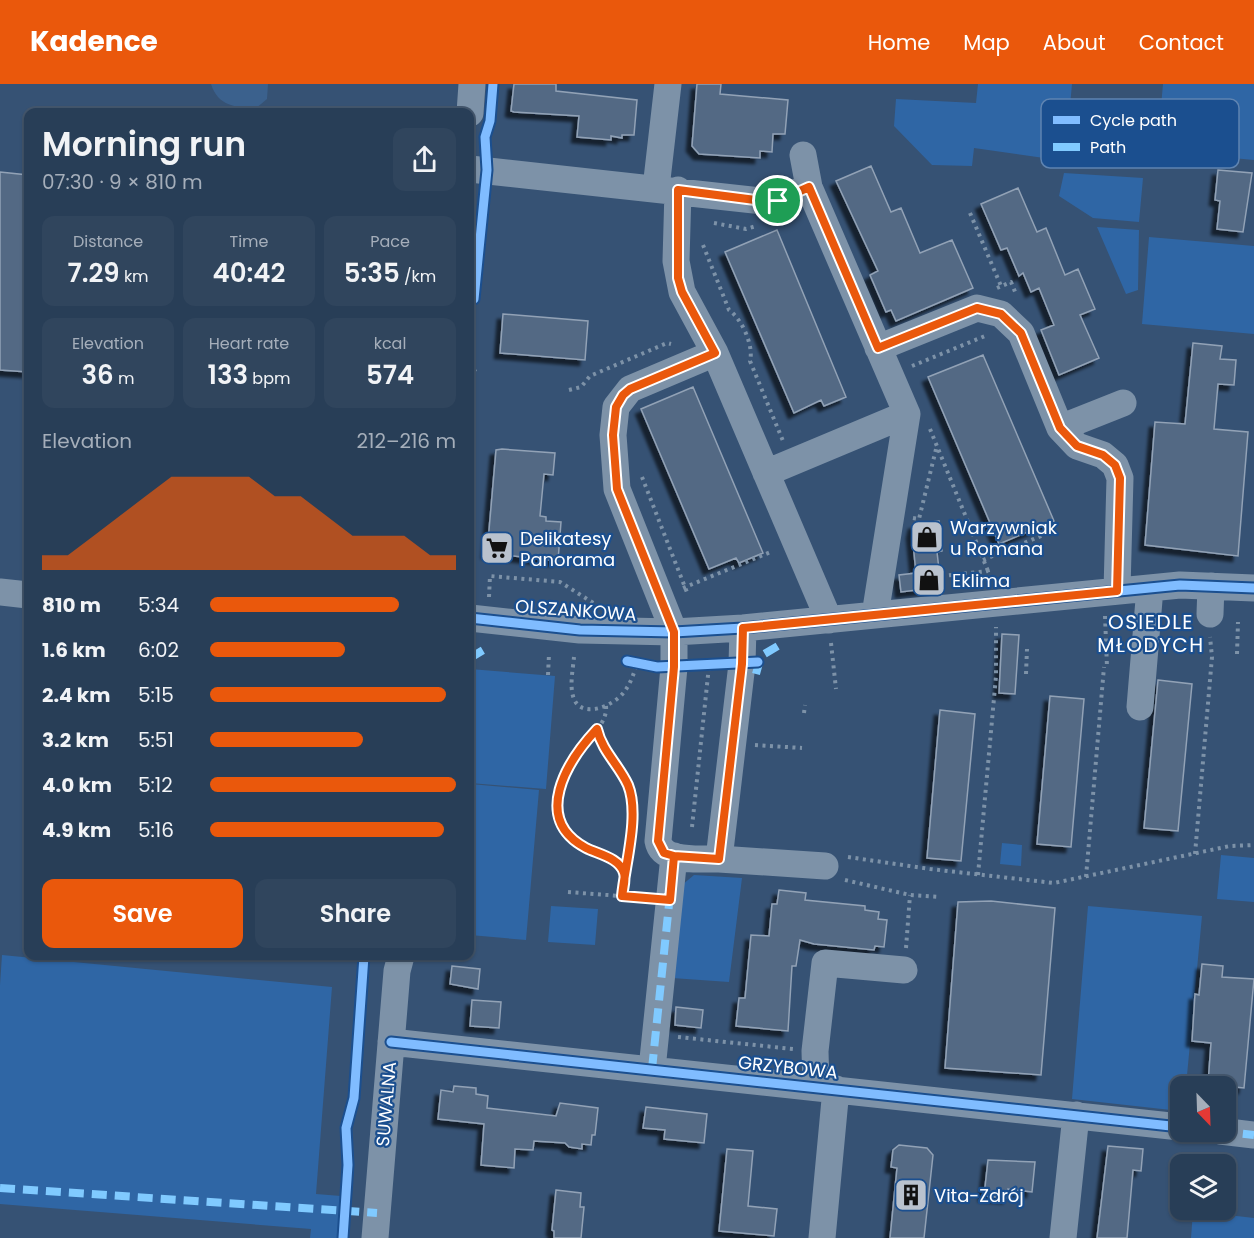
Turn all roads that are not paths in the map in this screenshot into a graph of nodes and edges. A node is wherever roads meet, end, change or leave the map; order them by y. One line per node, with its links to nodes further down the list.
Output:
1 (472, 84): 3 (street)
2 (668, 84): 7 (street)
3 (470, 108)
4 (803, 155): 6 (street)
5 (474, 169): 7 (street)
6 (809, 187): 7 (street); 8 (street)
7 (667, 189): 9 (street)
8 (878, 348): 11 (street); 12 (street)
9 (715, 353): 13 (street); 25 (street)
10 (1123, 403): 12 (street)
11 (907, 414): 13 (street); 21 (street)
12 (1060, 428): 17 (street)
13 (766, 473): 24 (street)
14 (1211, 586): 15 (street, OLSZANKOWA); 16 (street, OLSZANKOWA); 20 (street)
15 (1150, 588): 17 (street, OLSZANKOWA); 26 (street)
16 (1254, 588)
17 (1111, 591): 21 (street, OLSZANKOWA)
18 (0, 592): 19 (street)
19 (24, 595)
20 (1210, 614)
21 (875, 615): 24 (street, OLSZANKOWA)
22 (474, 618): 25 (street, OLSZANKOWA)
23 (743, 628): 24 (street, OLSZANKOWA); 25 (street, OLSZANKOWA); 28 (street)
24 (830, 629)
25 (674, 632): 27 (street)
26 (1140, 707)
27 (674, 856): 28 (street); 33 (street)
28 (719, 859): 29 (street)
29 (840, 865)
30 (398, 961): 32 (street, SUWALNA)
31 (904, 970): 34 (street)
32 (391, 1042): 33 (street, GRZYBOWA); 39 (street, SUWALNA)
33 (652, 1069): 34 (street, GRZYBOWA)
34 (826, 1088): 35 (street, GRZYBOWA); 40 (street)
35 (1076, 1115): 36 (street, GRZYBOWA); 41 (street)
36 (1170, 1126)
37 (1236, 1133): 38 (street)
38 (1254, 1135)
39 (375, 1238)
40 (822, 1238)
41 (1063, 1238)

